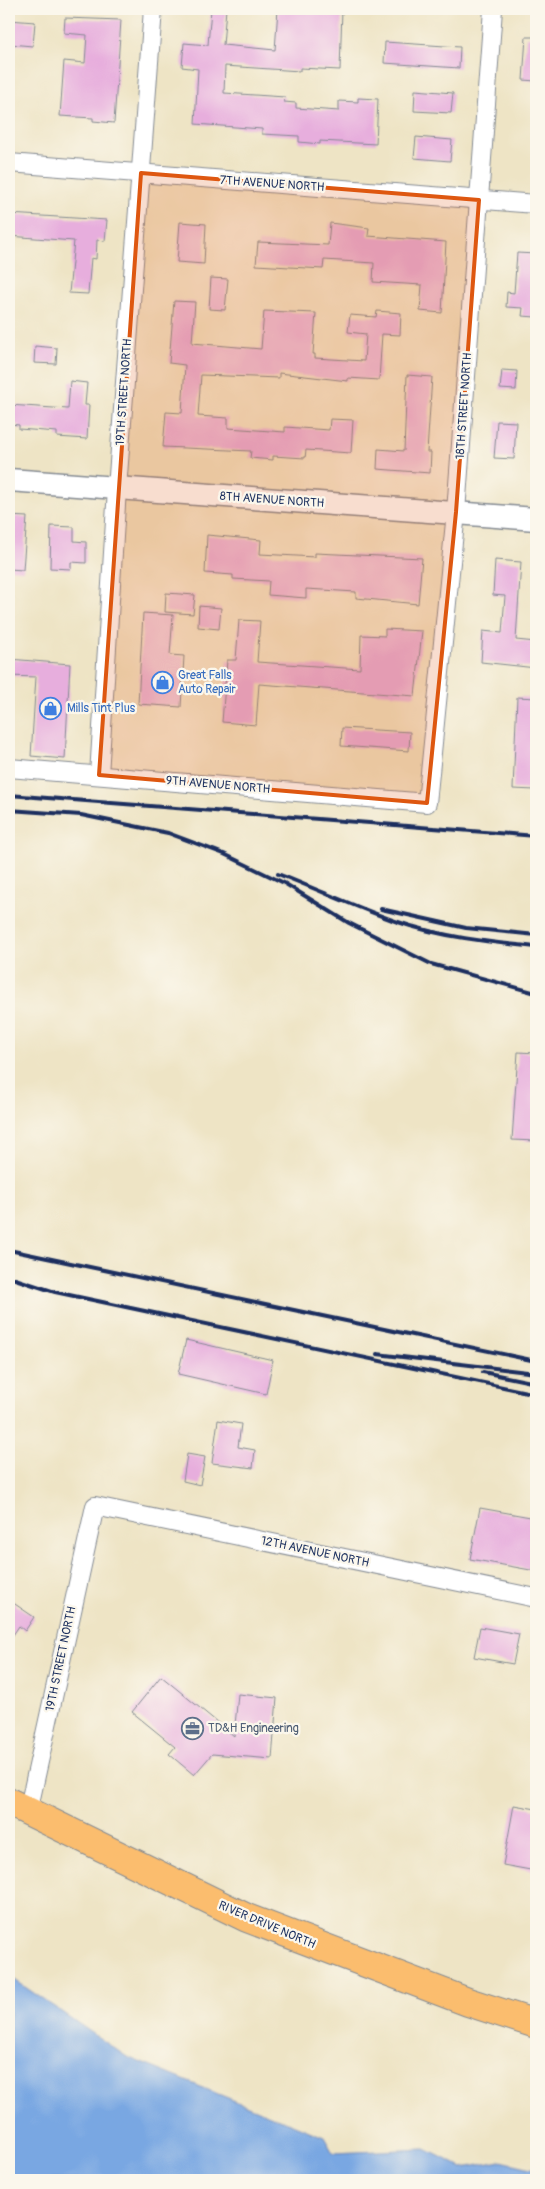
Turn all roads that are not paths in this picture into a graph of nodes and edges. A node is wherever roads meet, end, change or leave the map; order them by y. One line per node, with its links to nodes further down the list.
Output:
1 (153, 9): 4 (street, 19TH STREET NORTH)
2 (493, 9): 5 (street, 18TH STREET NORTH)
3 (9, 162): 4 (street, 7TH AVENUE NORTH)
4 (141, 174): 5 (street, 7TH AVENUE NORTH); 8 (street, 19TH STREET NORTH)
5 (480, 200): 6 (street, 7TH AVENUE NORTH); 9 (street, 18TH STREET NORTH)
6 (536, 204)
7 (9, 480): 8 (street, 8TH AVENUE NORTH)
8 (117, 489): 9 (street, 8TH AVENUE NORTH); 12 (street, 19TH STREET NORTH)
9 (456, 512): 10 (street, 8TH AVENUE NORTH); 13 (street, 18TH STREET NORTH)
10 (536, 519)
11 (9, 768): 12 (street, 9TH AVENUE NORTH)
12 (99, 775): 13 (street, 9TH AVENUE NORTH)
13 (428, 803)
14 (95, 1506): 15 (street, 12TH AVENUE NORTH); 16 (street, 19TH STREET NORTH)
15 (536, 1598)
16 (18, 1807): 17 (main road, RIVER DRIVE NORTH)
17 (536, 2024)

